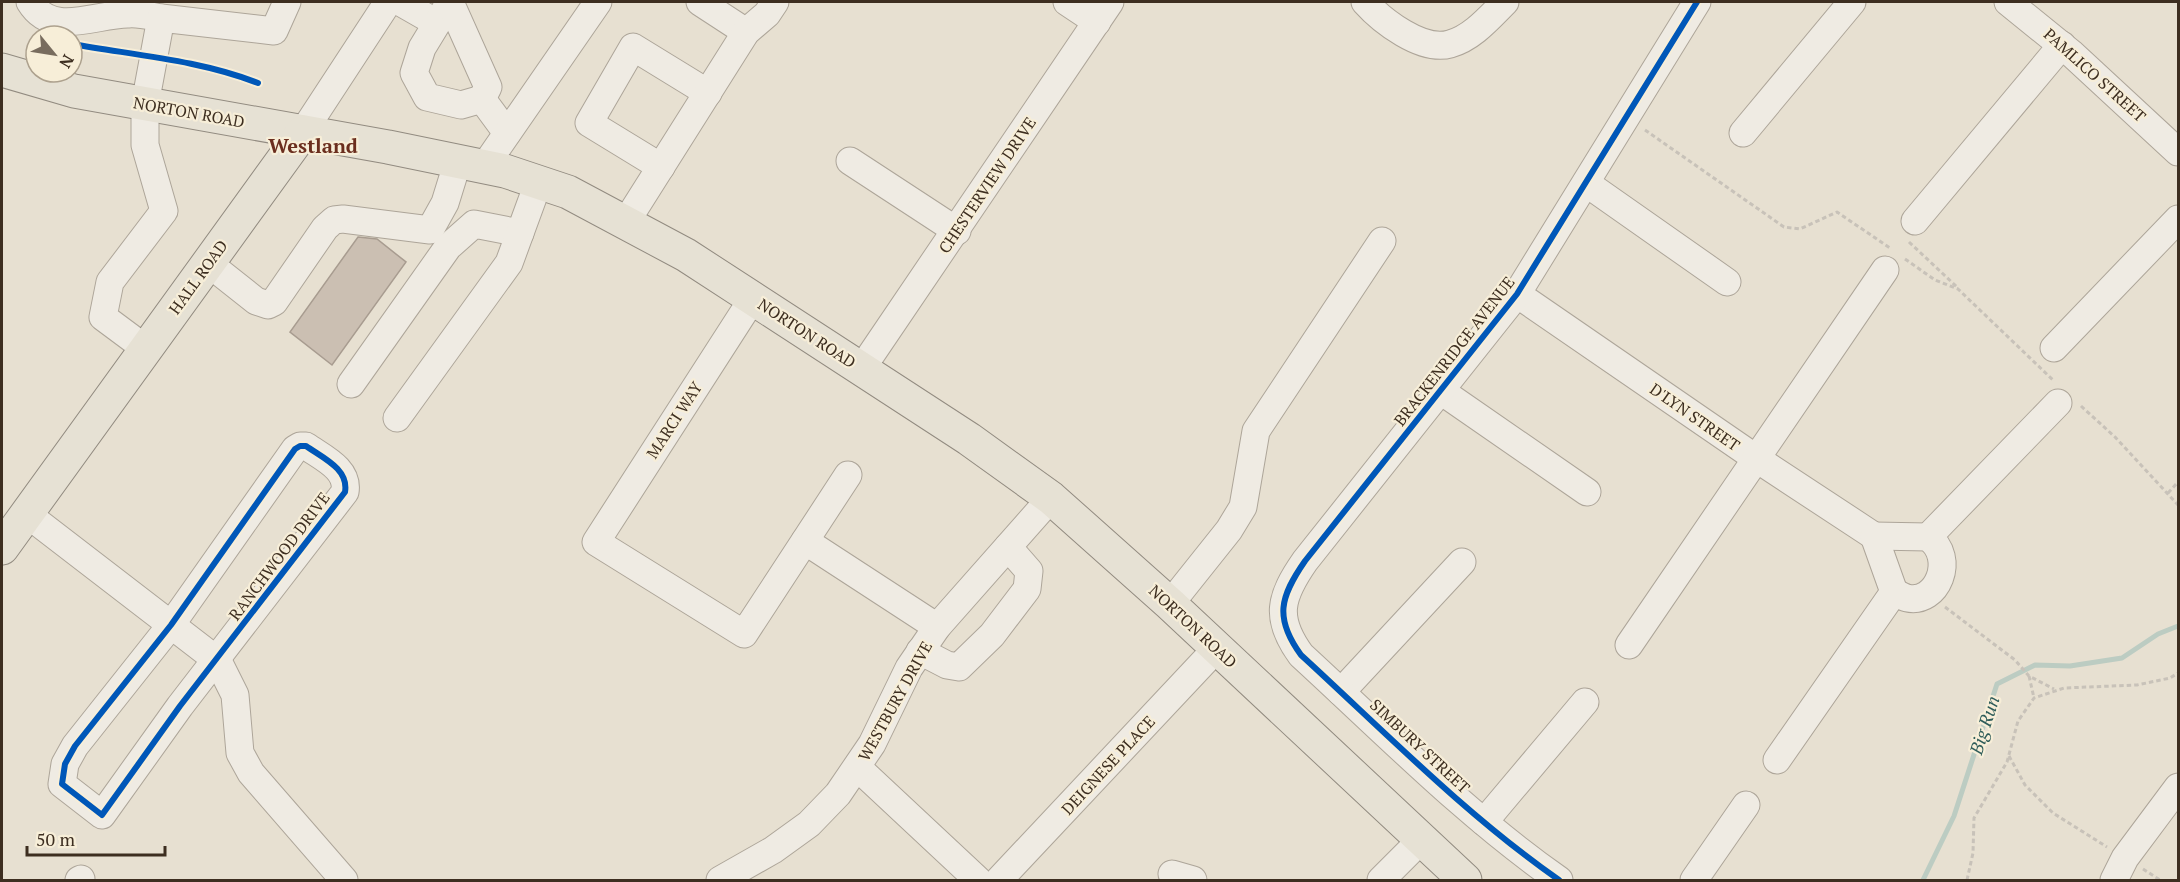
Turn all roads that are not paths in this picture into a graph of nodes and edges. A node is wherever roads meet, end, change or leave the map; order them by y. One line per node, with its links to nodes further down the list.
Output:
1 (30, 2): 14 (street)
2 (287, 2): 16 (street)
3 (388, 2): 24 (street, HALL ROAD)
4 (400, 2): 17 (street)
5 (598, 2): 26 (street)
6 (700, 2): 18 (street)
7 (775, 2): 18 (street)
8 (1067, 2): 15 (street)
9 (1365, 2): 10 (street)
10 (1504, 2)
11 (1697, 2): 32 (street, BRACKENRIDGE AVENUE)
12 (1852, 2): 25 (street)
13 (2008, 2): 19 (street, PAMLICO STREET)
14 (119, 8): 16 (street)
15 (1104, 12): 36 (street, CHESTERVIEW DRIVE)
16 (161, 18): 23 (street)
17 (435, 22): 22 (street); 22 (street)
18 (747, 32): 21 (street)
19 (2062, 45): 27 (street, PAMLICO STREET); 35 (street)
20 (2, 70): 23 (main road, NORTON ROAD)
21 (708, 93): 30 (street); 30 (street)
22 (482, 99): 26 (street)
23 (145, 104): 24 (main road, NORTON ROAD); 45 (street)
24 (303, 132): 29 (main road, NORTON ROAD); 39 (main road, HALL ROAD)
25 (1743, 133)
26 (507, 134): 29 (street)
27 (2178, 152)
28 (850, 161): 36 (street)
29 (471, 164): 31 (main road, NORTON ROAD); 39 (street)
30 (661, 167): 34 (street)
31 (539, 181): 34 (main road, NORTON ROAD); 37 (street)
32 (1586, 183): 41 (street); 42 (street, BRACKENRIDGE AVENUE)
33 (2178, 219): 44 (street)
34 (627, 222): 43 (main road, NORTON ROAD)
35 (1908, 228)
36 (957, 231): 46 (street, CHESTERVIEW DRIVE)
37 (520, 233): 47 (street); 50 (street)
38 (1382, 241): 63 (street)
39 (208, 263): 45 (main road, HALL ROAD)
40 (1885, 270): 51 (street)
41 (1727, 282)
42 (1517, 294): 48 (street, BRACKENRIDGE AVENUE); 51 (street, D'LYN STREET)
43 (753, 298): 46 (main road, NORTON ROAD); 58 (street, MARCI WAY)
44 (2054, 348)
45 (146, 349): 55 (main road, HALL ROAD)
46 (862, 368): 54 (main road, NORTON ROAD)
47 (351, 384)
48 (1441, 391): 53 (street); 64 (street, BRACKENRIDGE AVENUE)
49 (2064, 396): 57 (street)
50 (396, 418)
51 (1757, 459): 56 (street, D'LYN STREET); 67 (street)
52 (848, 476): 58 (street)
53 (1587, 492)
54 (1051, 498): 59 (street, WESTBURY DRIVE); 63 (main road, NORTON ROAD)
55 (27, 514): 60 (main road, HALL ROAD); 65 (street)
56 (1874, 536): 57 (street); 62 (street)
57 (1928, 537): 62 (street)
58 (805, 541): 66 (street)
59 (1008, 547): 66 (street, WESTBURY DRIVE); 69 (street)
60 (2, 548)
61 (1462, 562): 71 (street)
62 (1894, 592): 73 (street)
63 (1170, 604): 68 (main road, NORTON ROAD)
64 (1281, 616): 71 (street, SIMBURY STREET)
65 (171, 625): 70 (street); 70 (street, RANCHWOOD DRIVE); 70 (street, RANCHWOOD DRIVE)
66 (937, 627): 69 (street, WESTBURY DRIVE)
67 (1629, 645)
68 (1216, 649): 78 (main road, NORTON ROAD); 83 (street, DEIGNESE PLACE)
69 (920, 651): 74 (street, WESTBURY DRIVE)
70 (216, 659): 80 (street)
71 (1341, 692): 77 (street, SIMBURY STREET)
72 (1585, 702): 77 (street)
73 (1777, 760)
74 (858, 768): 81 (street, WESTBURY DRIVE); 82 (street)
75 (2178, 787): 79 (street)
76 (1746, 805): 87 (street)
77 (1484, 822): 86 (street, SIMBURY STREET)
78 (1421, 840): 84 (street); 85 (main road, NORTON ROAD)
79 (2120, 869)
80 (344, 880)
81 (720, 880)
82 (978, 880)
83 (999, 880)
84 (1381, 880)
85 (1465, 880)
86 (1559, 880)
87 (1694, 880)

